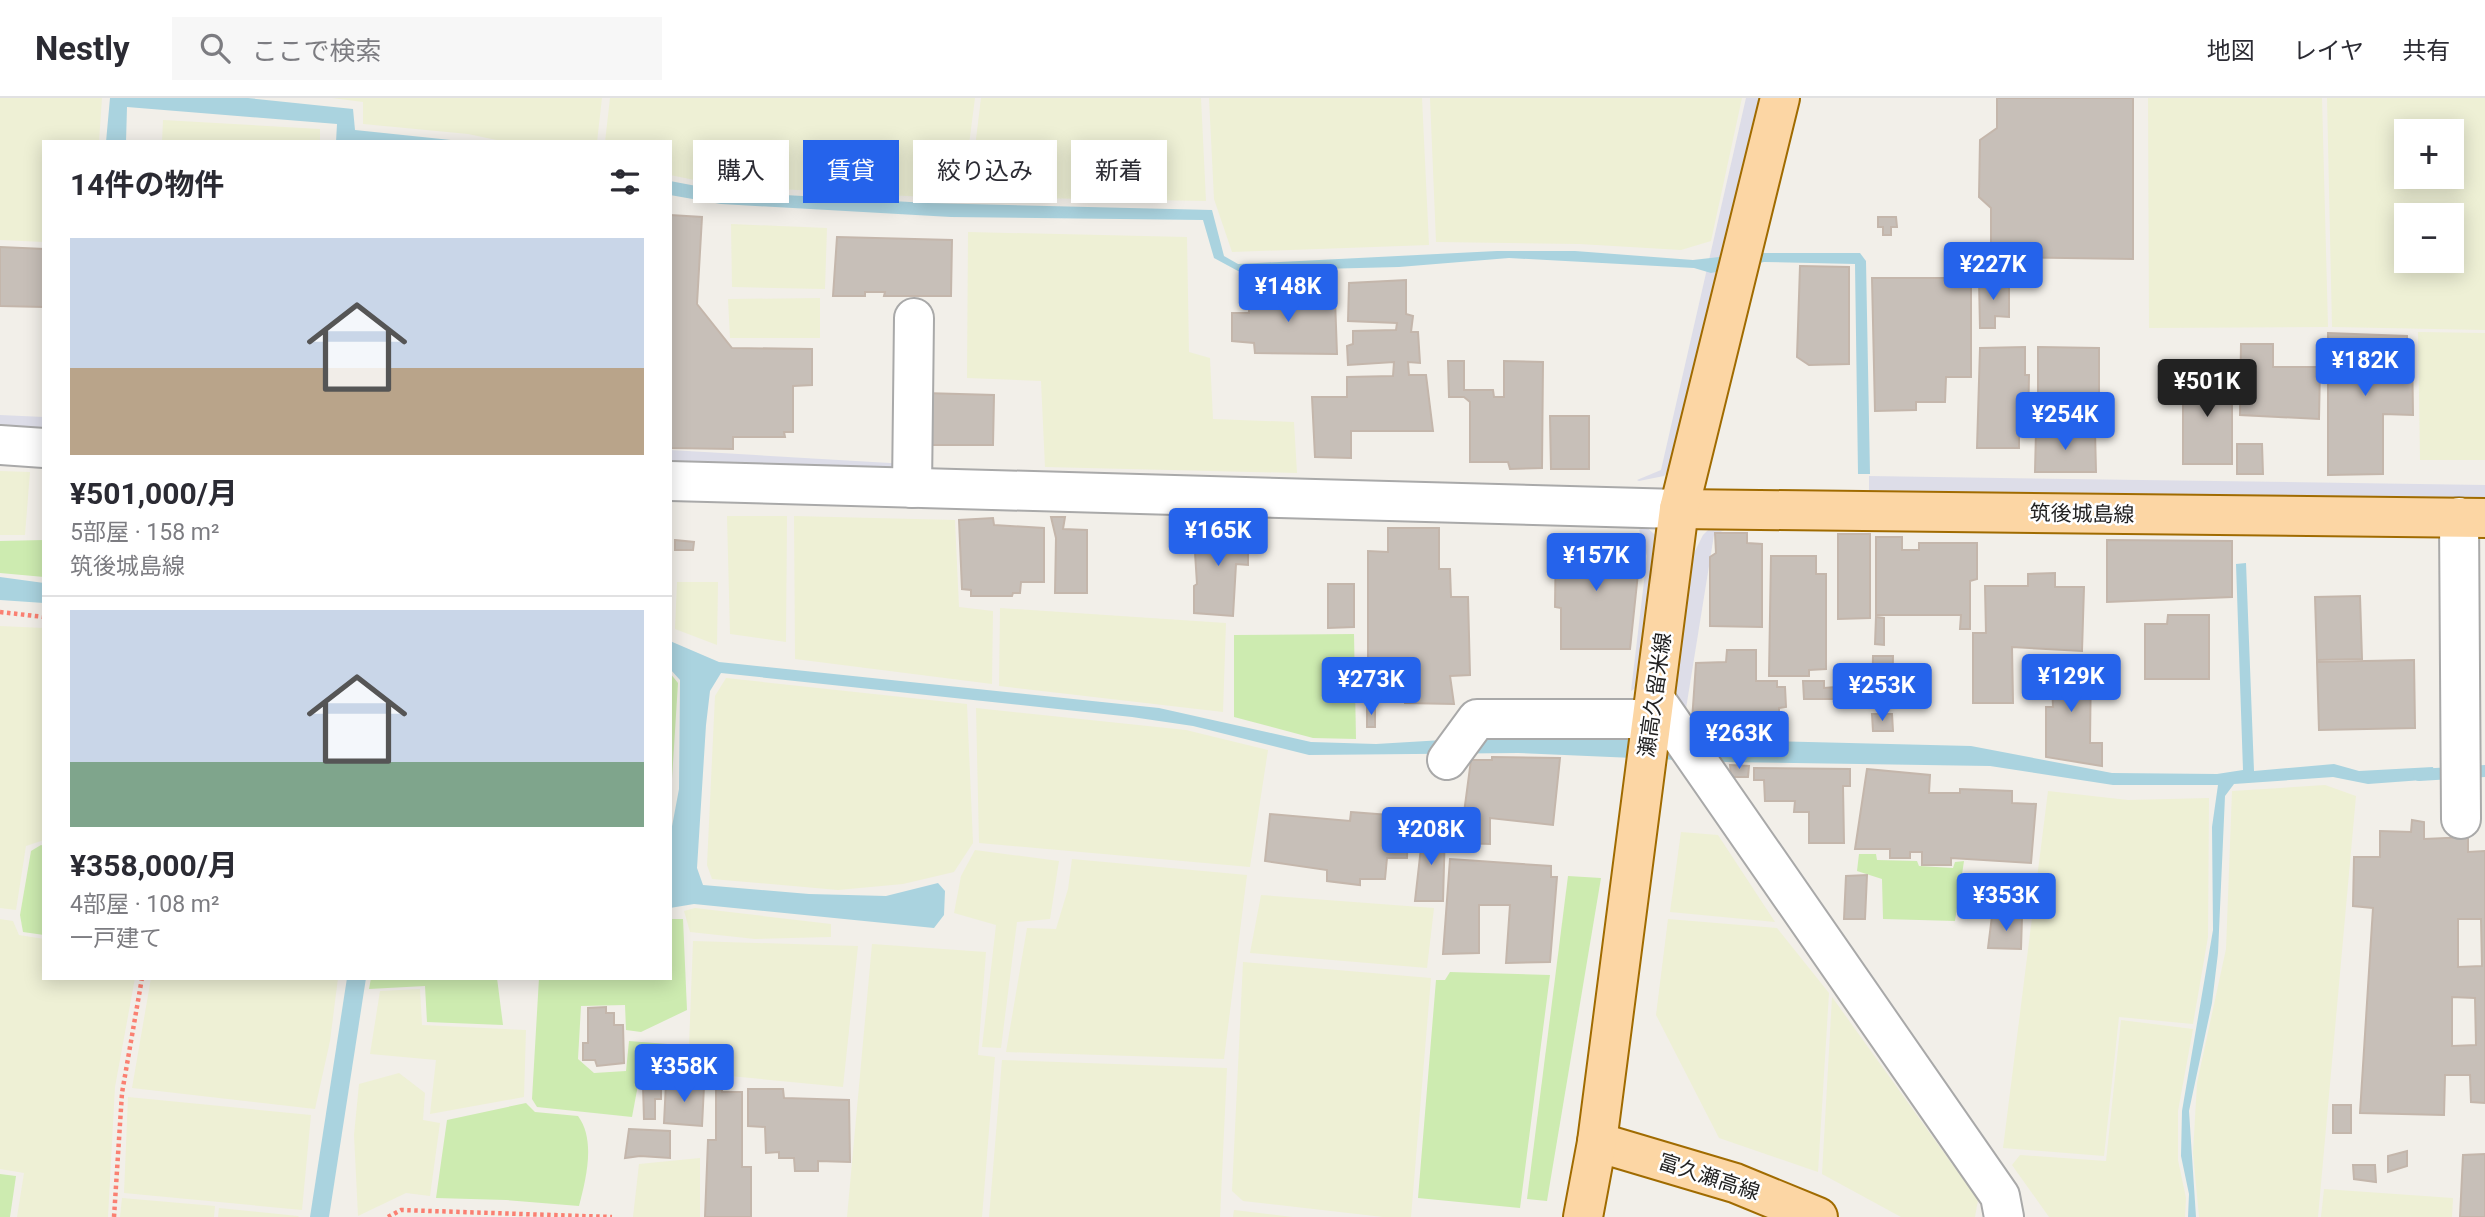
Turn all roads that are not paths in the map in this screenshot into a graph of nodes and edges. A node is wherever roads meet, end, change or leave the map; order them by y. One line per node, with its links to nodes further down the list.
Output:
1 (1780, 98): 7 (main road, 瀬高久留米線)
2 (914, 318): 6 (street)
3 (0, 445): 4 (street)
4 (42, 448)
5 (672, 481): 6 (street)
6 (912, 488): 7 (street)
7 (1679, 509): 8 (main road, 筑後城島線); 9 (main road, 瀬高久留米線)
8 (2472, 518): 11 (street)
9 (1653, 709): 10 (street); 12 (main road, 瀬高久留米線); 13 (street)
10 (1447, 761)
11 (2461, 819)
12 (1597, 1142): 14 (main road, 瀬高久留米線); 15 (main road, 富久瀬高線)
13 (2006, 1210)
14 (1583, 1217)
15 (1818, 1217)

